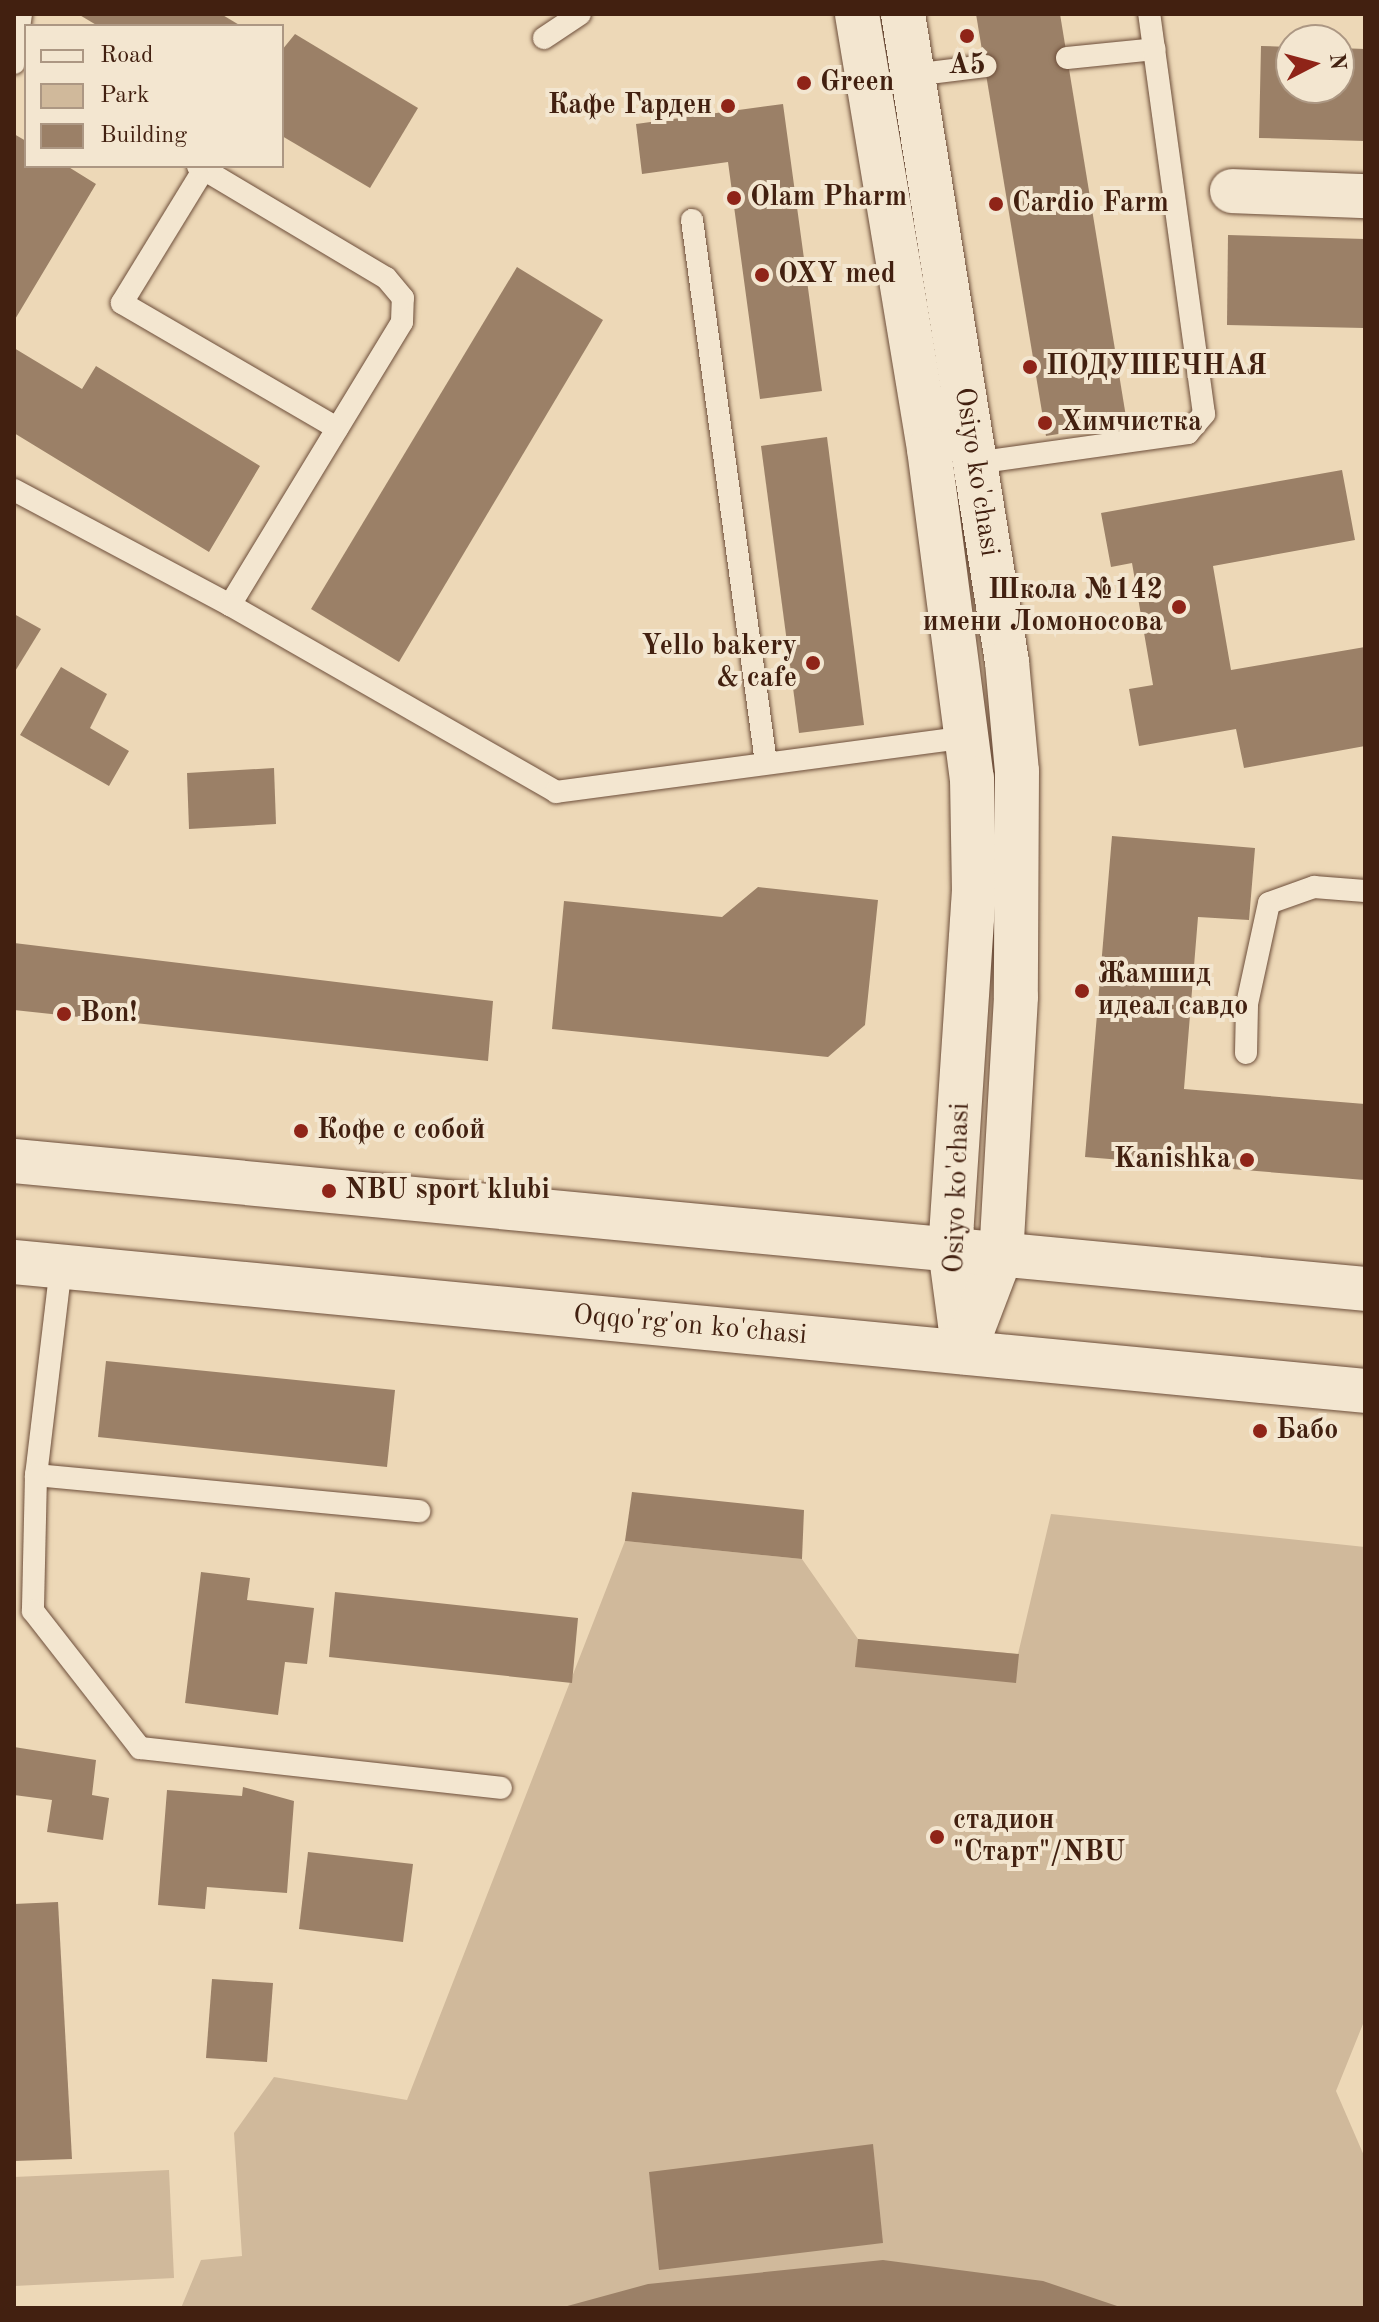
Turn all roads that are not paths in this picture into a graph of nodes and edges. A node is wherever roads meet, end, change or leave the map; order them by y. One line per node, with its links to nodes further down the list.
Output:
1 (21, 14): 9 (lane)
2 (580, 14): 6 (lane)
3 (857, 14): 20 (main road, Osiyo ko'chasi)
4 (903, 14): 11 (main road, Osiyo ko'chasi)
5 (1149, 14): 7 (lane)
6 (544, 38)
7 (1155, 49): 8 (lane); 17 (lane)
8 (1067, 58)
9 (19, 61)
10 (985, 66): 11 (lane)
11 (913, 75): 17 (main road, Osiyo ko'chasi)
12 (201, 168): 16 (lane); 16 (lane)
13 (1232, 191): 14 (main road)
14 (1365, 196)
15 (692, 220): 21 (lane)
16 (337, 428): 19 (lane)
17 (975, 463): 26 (main road, Osiyo ko'chasi)
18 (14, 490): 19 (lane)
19 (230, 605): 21 (lane)
20 (968, 737): 21 (lane); 25 (main road, Osiyo ko'chasi)
21 (766, 763)
22 (1365, 891): 23 (lane)
23 (1246, 1053)
24 (14, 1161): 25 (main road)
25 (950, 1249): 26 (main road); 30 (main road, Osiyo ko'chasi)
26 (1001, 1255): 29 (main road); 30 (main road, Osiyo ko'chasi)
27 (14, 1262): 28 (main road, Oqqo'rg'on ko'chasi)
28 (61, 1266): 30 (main road, Oqqo'rg'on ko'chasi); 32 (lane)
29 (1365, 1289)
30 (964, 1352): 31 (main road, Oqqo'rg'on ko'chasi)
31 (1365, 1391)
32 (36, 1475): 33 (lane); 34 (lane)
33 (419, 1511)
34 (501, 1788)

